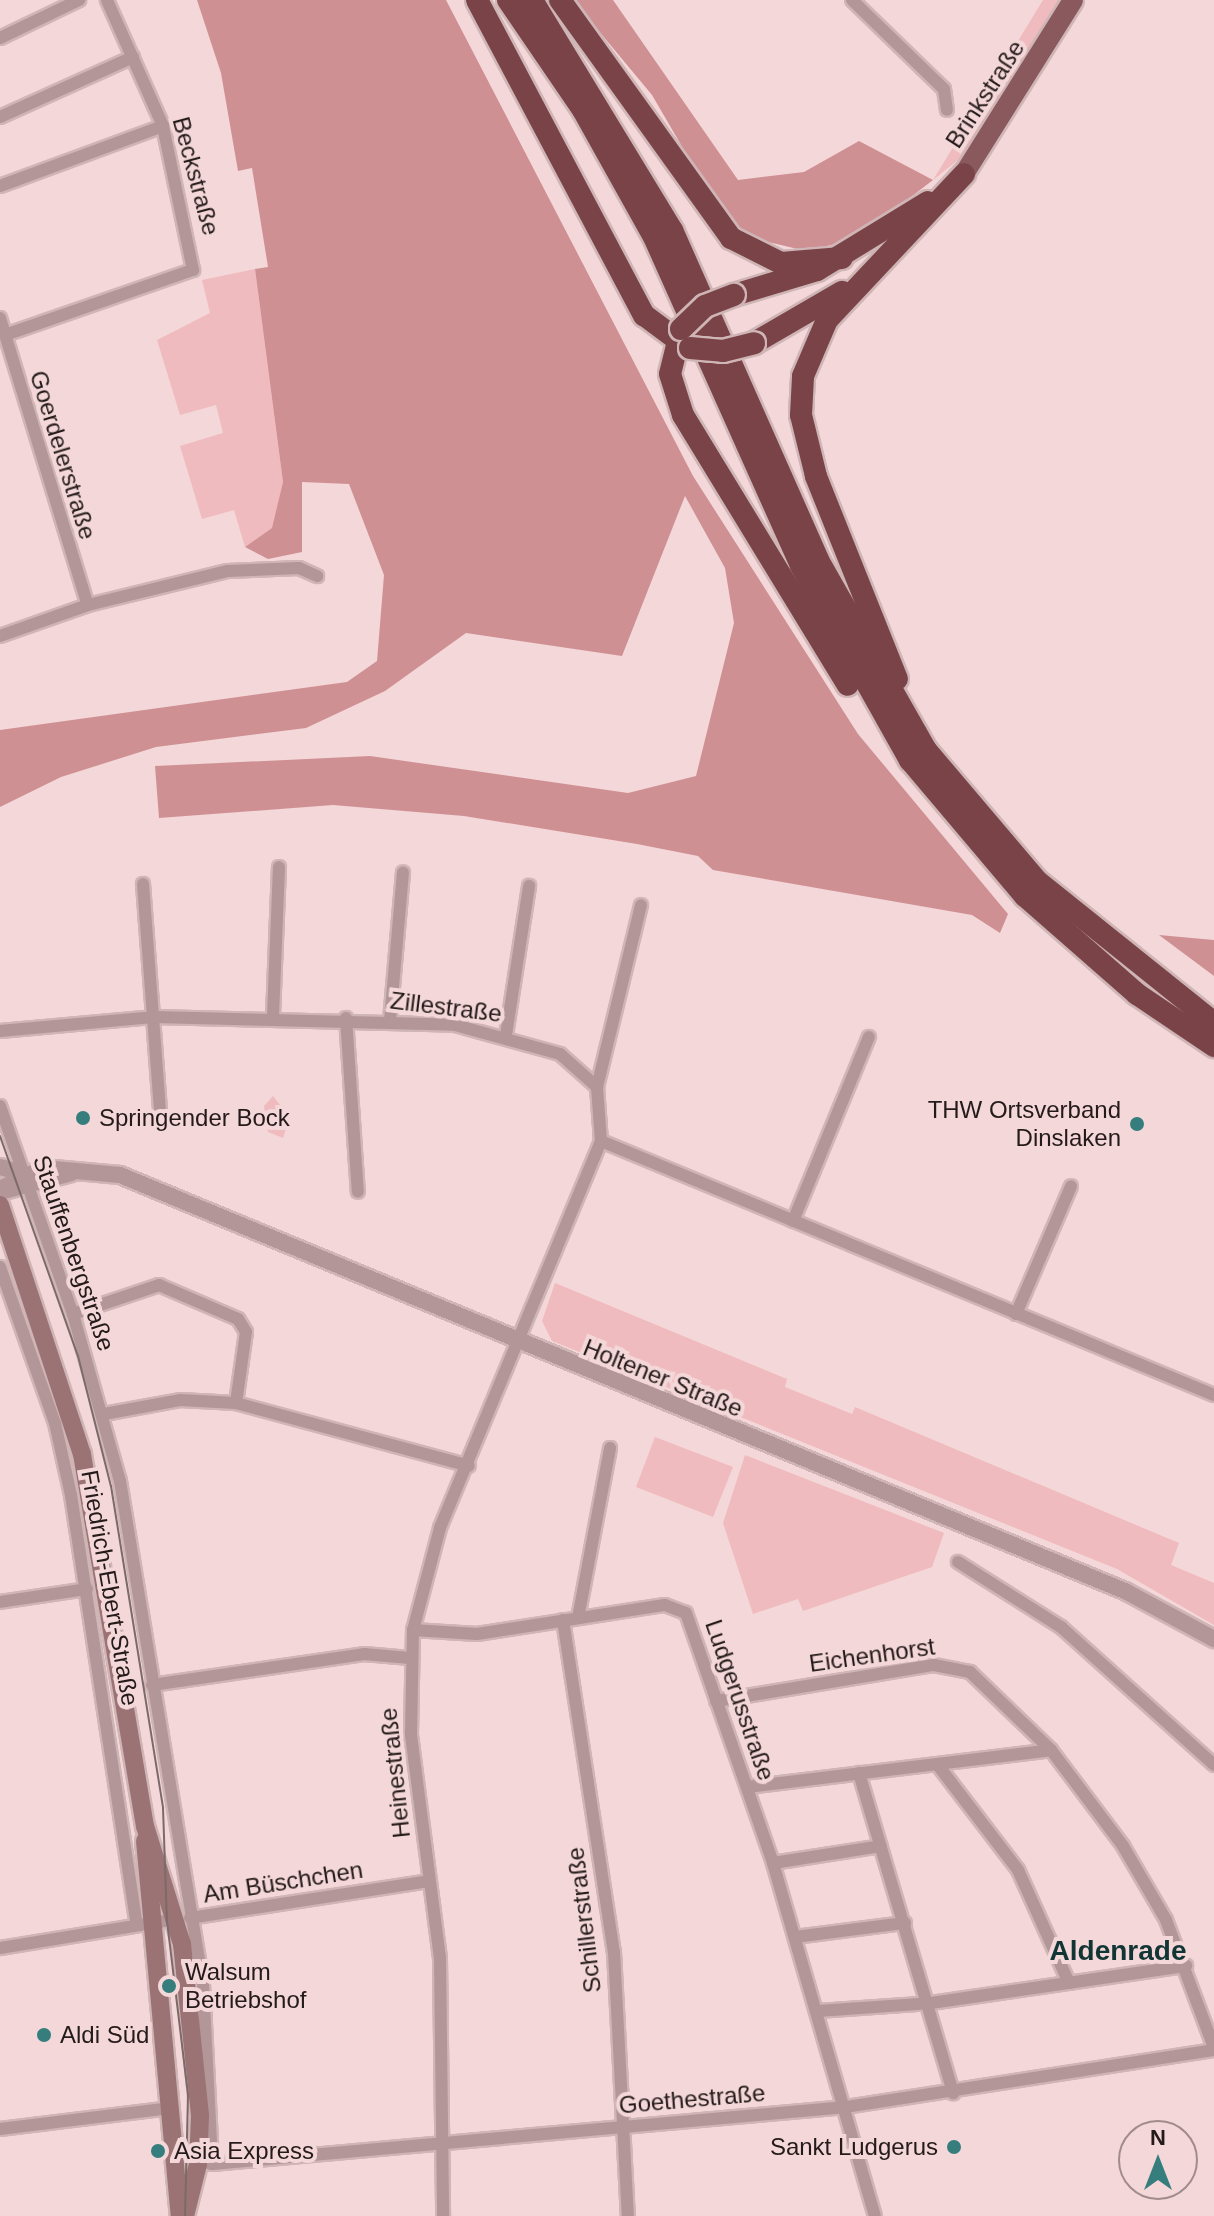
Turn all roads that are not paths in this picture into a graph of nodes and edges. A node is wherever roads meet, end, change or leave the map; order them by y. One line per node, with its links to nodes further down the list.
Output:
1 (79, 0): 9 (street)
2 (107, 0): 10 (street, Beckstraße)
3 (477, 0): 20 (highway)
4 (508, 0): 26 (highway)
5 (532, 0): 27 (highway)
6 (560, 0): 16 (highway)
7 (852, 0): 11 (street)
8 (1073, 0): 14 (main road, Brinkstraße)
9 (0, 38)
10 (133, 57): 12 (street); 13 (street, Beckstraße)
11 (947, 110)
12 (0, 117)
13 (163, 126): 15 (street); 19 (street, Beckstraße)
14 (964, 174): 16 (highway); 17 (highway)
15 (0, 186)
16 (842, 258): 20 (highway, bridge)
17 (870, 274): 20 (highway, bridge); 27 (highway)
18 (0, 318): 19 (street, Goerdelerstraße)
19 (5, 335): 21 (street, Goerdelerstraße)
20 (682, 339): 26 (highway)
21 (14, 373): 22 (street); 24 (street, Goerdelerstraße)
22 (0, 379)
23 (317, 576): 24 (street)
24 (88, 605): 25 (street)
25 (0, 636)
26 (910, 760): 41 (highway)
27 (961, 795): 37 (highway)
28 (279, 867): 33 (street)
29 (403, 873): 36 (street)
30 (143, 884): 34 (street)
31 (529, 886): 39 (street)
32 (641, 905): 42 (street)
33 (273, 1016): 34 (street, Zillestraße); 35 (street, Zillestraße)
34 (155, 1017): 38 (street, Zillestraße); 44 (street)
35 (346, 1018): 36 (street, Zillestraße); 49 (street)
36 (390, 1021): 39 (street, Zillestraße)
37 (1214, 1023)
38 (0, 1031)
39 (506, 1035): 42 (street, Zillestraße)
40 (869, 1037): 51 (street)
41 (1214, 1046)
42 (597, 1087): 45 (street)
43 (0, 1106): 47 (street, Stauffenbergstraße)
44 (160, 1108)
45 (601, 1141): 51 (street); 55 (street)
46 (0, 1167): 47 (street, Holtener Straße)
47 (24, 1183): 50 (street); 53 (street, Stauffenbergstraße); 55 (street, Holtener Straße)
48 (1071, 1186): 54 (street)
49 (358, 1192)
50 (0, 1199): 76 (main road, Friedrich-Ebert-Straße)
51 (793, 1221): 54 (street)
52 (0, 1267): 62 (street, Friedrich-Ebert-Straße)
53 (73, 1314): 57 (street); 58 (street, Stauffenbergstraße)
54 (1016, 1314): 56 (street)
55 (517, 1343): 60 (street, Heinestraße); 67 (street, Holtener Straße)
56 (1214, 1395)
57 (236, 1403): 58 (street); 60 (street)
58 (104, 1414): 69 (street, Stauffenbergstraße)
59 (610, 1448): 64 (street)
60 (469, 1466): 66 (street, Heinestraße)
61 (958, 1562): 73 (street)
62 (87, 1589): 63 (street); 82 (street, Friedrich-Ebert-Straße)
63 (0, 1602)
64 (578, 1618): 65 (street, Ludgerusstraße); 70 (street, Ludgerusstraße)
65 (563, 1620): 66 (street, Ludgerusstraße); 93 (street, Schillerstraße)
66 (413, 1630): 68 (street, Heinestraße)
67 (1214, 1639)
68 (410, 1658): 69 (street); 79 (street, Heinestraße)
69 (152, 1685): 80 (street, Stauffenbergstraße)
70 (716, 1701): 71 (street, Eichenhorst); 75 (street, Ludgerusstraße)
71 (1051, 1750): 72 (street); 85 (street, Eichenhorst)
72 (937, 1764): 74 (street); 86 (street)
73 (1214, 1765)
74 (859, 1773): 75 (street); 77 (street)
75 (747, 1787): 78 (street, Ludgerusstraße)
76 (145, 1826): 80 (main road, Friedrich-Ebert-Straße); 82 (main road, Friedrich-Ebert-Straße)
77 (881, 1846): 78 (street); 81 (street)
78 (773, 1863): 83 (street, Ludgerusstraße)
79 (429, 1881): 80 (street, Am Büschchen); 95 (street, Heinestraße)
80 (184, 1919): 82 (street, Am Büschchen); 97 (main road, Friedrich-Ebert-Straße)
81 (905, 1923): 83 (street); 87 (street)
82 (143, 1924): 84 (street, Am Büschchen); 92 (main road, Friedrich-Ebert-Straße)
83 (795, 1937): 88 (street, Ludgerusstraße)
84 (0, 1948)
85 (1186, 1966): 86 (street); 89 (street, Eichenhorst)
86 (1069, 1983): 87 (street)
87 (931, 2003): 88 (street); 90 (street)
88 (818, 2011): 91 (street, Ludgerusstraße)
89 (1214, 2049): 90 (street, Goethestraße)
90 (953, 2093): 91 (street, Goethestraße)
91 (846, 2107): 93 (street, Goethestraße); 101 (street, Ludgerusstraße)
92 (172, 2108): 94 (street); 96 (main road, Friedrich-Ebert-Straße)
93 (624, 2127): 95 (street, Goethestraße); 100 (street, Schillerstraße)
94 (0, 2129)
95 (442, 2144): 97 (street, Goethestraße); 99 (street, Heinestraße)
96 (174, 2151): 97 (street); 98 (main road, Friedrich-Ebert-Straße)
97 (205, 2164): 98 (main road, Friedrich-Ebert-Straße)
98 (182, 2216)
99 (443, 2216)
100 (628, 2216)
101 (875, 2216)

